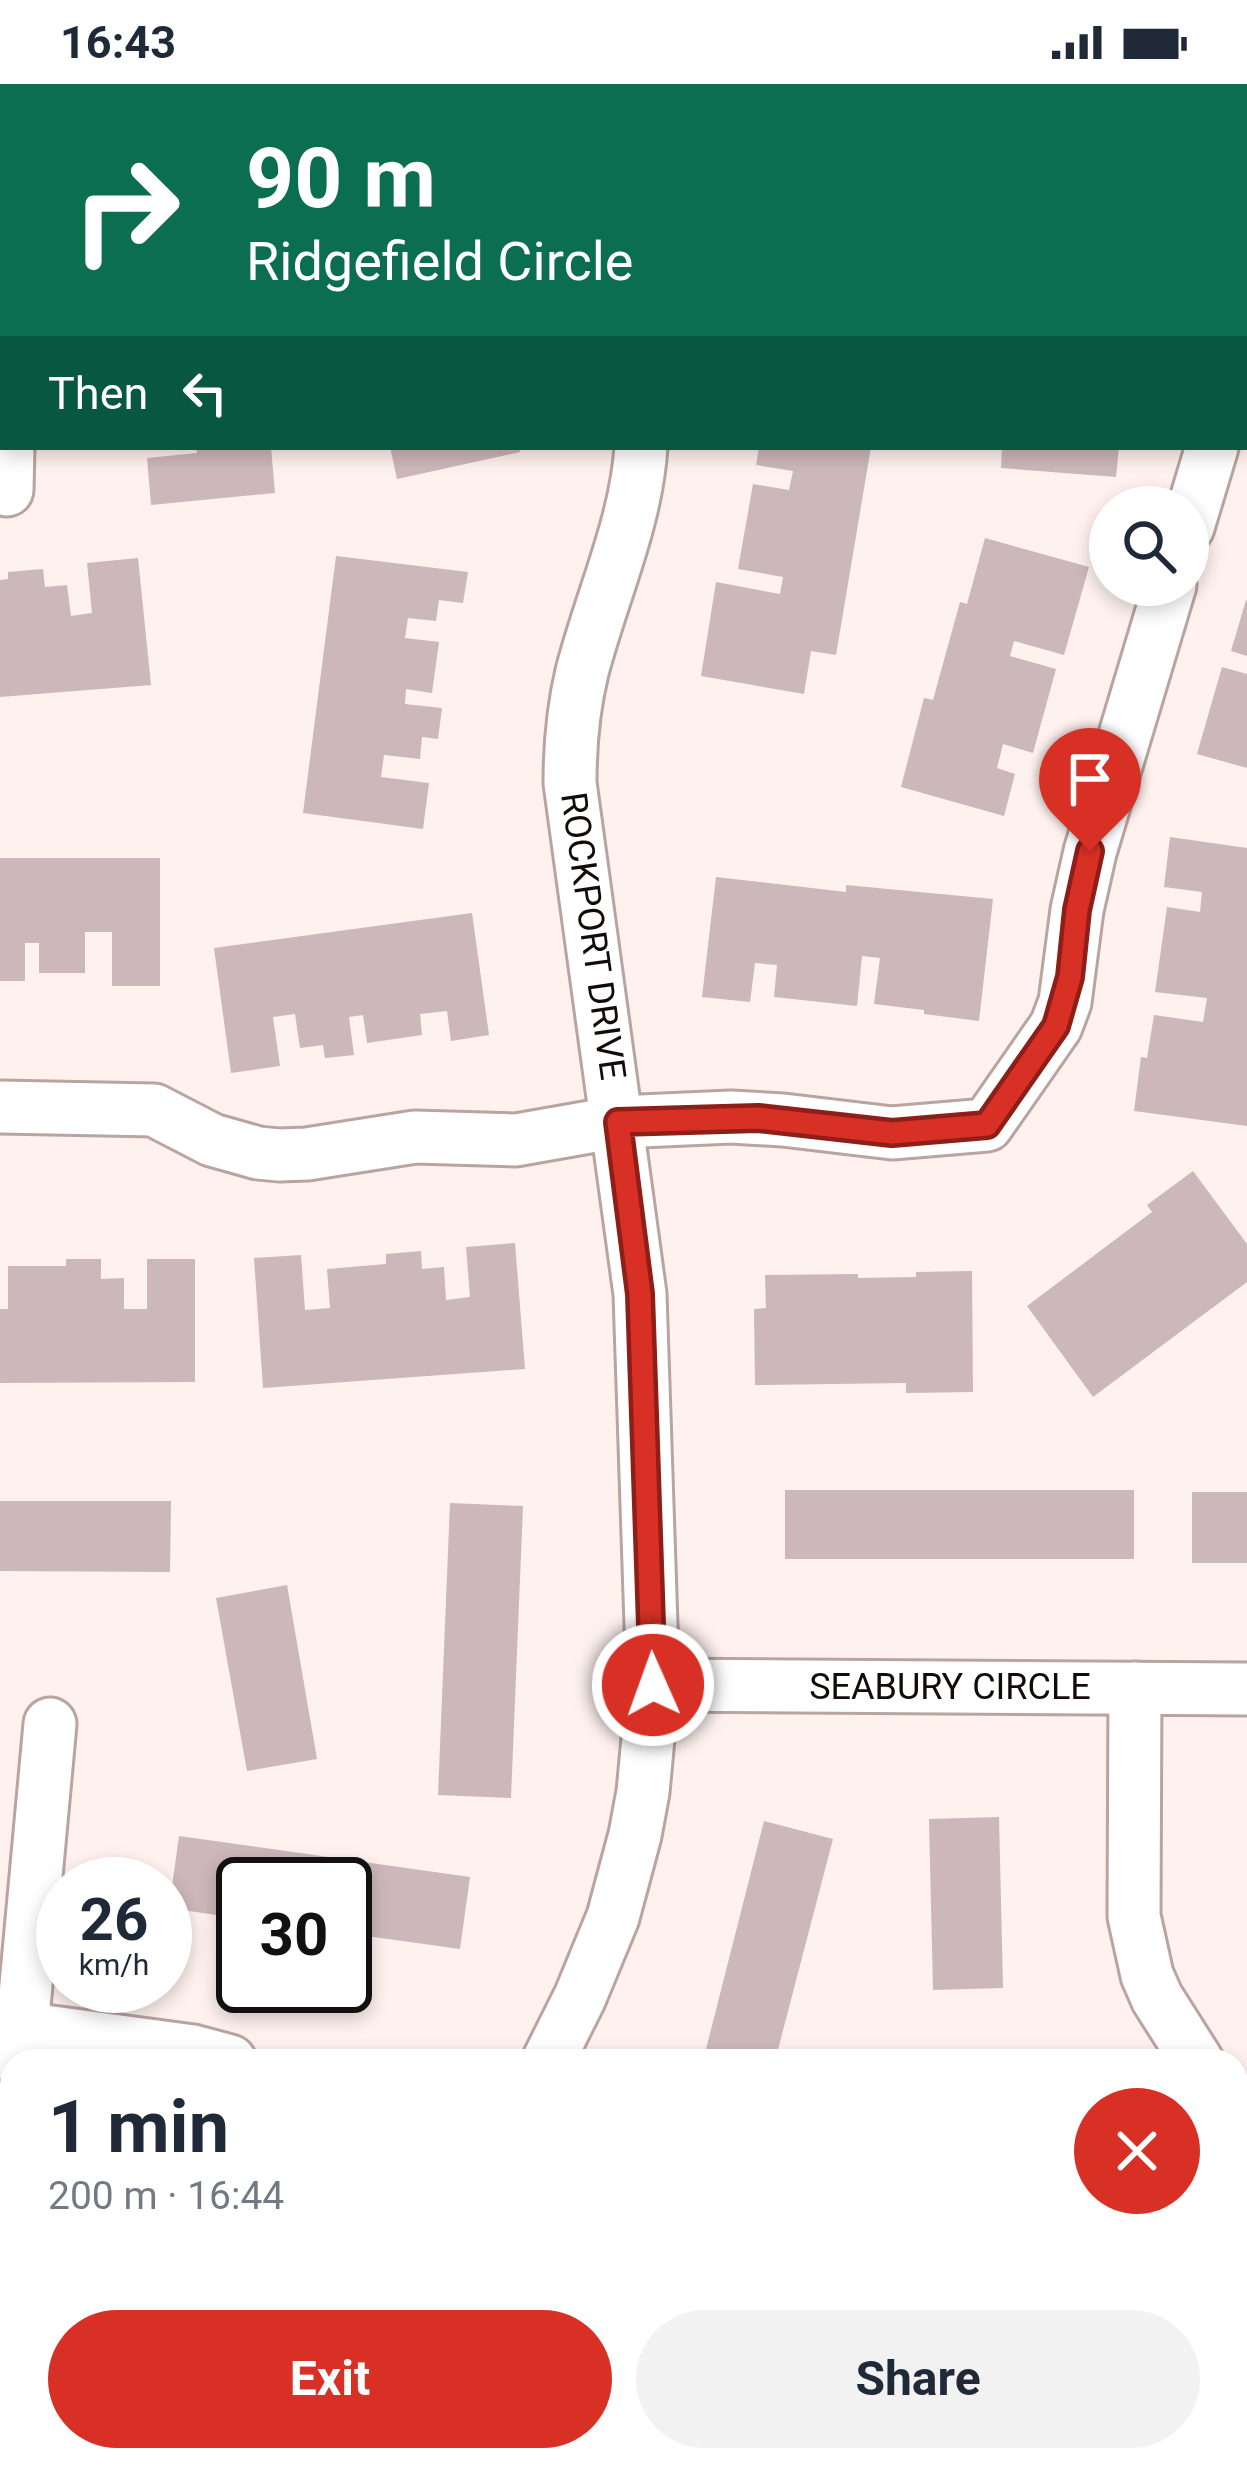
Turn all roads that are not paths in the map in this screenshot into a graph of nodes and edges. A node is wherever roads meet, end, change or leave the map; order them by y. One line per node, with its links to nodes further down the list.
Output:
1 (640, 450): 6 (street, ROCKPORT DRIVE)
2 (1211, 450): 3 (street)
3 (1200, 486)
4 (1164, 606): 6 (street)
5 (0, 1107): 6 (street)
6 (618, 1122): 7 (street, ROCKPORT DRIVE)
7 (653, 1685): 8 (street, SEABURY CIRCLE); 13 (street, ROCKPORT DRIVE)
8 (1135, 1688): 9 (street, SEABURY CIRCLE); 14 (street)
9 (1247, 1689)
10 (50, 1724): 11 (street)
11 (14, 2038): 12 (street)
12 (165, 2049)
13 (554, 2049)
14 (1188, 2049)

